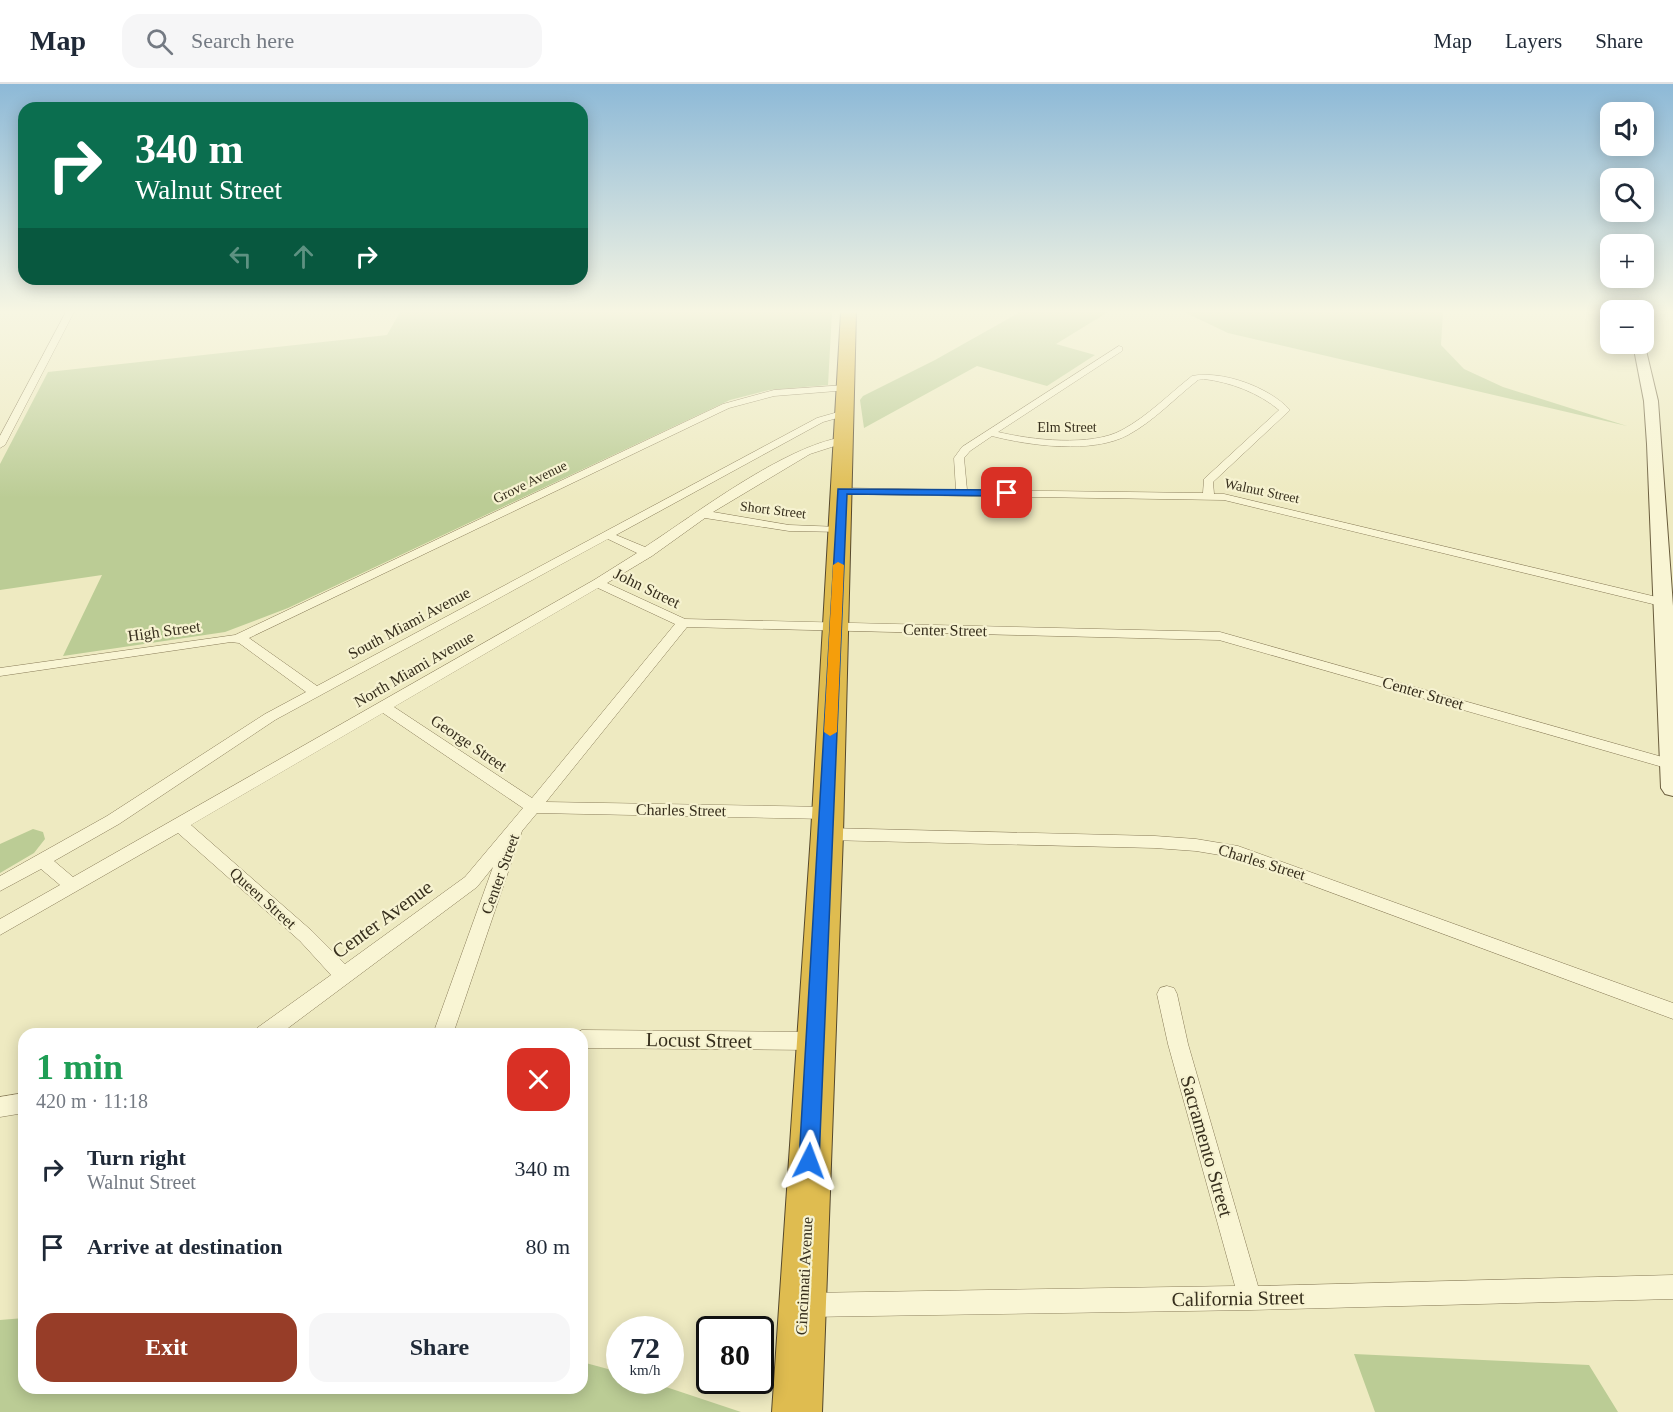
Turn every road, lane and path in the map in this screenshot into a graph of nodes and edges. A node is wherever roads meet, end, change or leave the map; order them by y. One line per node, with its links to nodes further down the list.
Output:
1 (37, 374): 8 (street)
2 (847, 374): 5 (highway, Cincinnati Avenue)
3 (1081, 374): 6 (street)
4 (1645, 374): 7 (street)
5 (845, 413): 10 (highway, Cincinnati Avenue); 13 (street, North Miami Avenue); 15 (street, South Miami Avenue); 21 (street, Grove Avenue)
6 (990, 433): 11 (street); 12 (street, Elm Street)
7 (1655, 444): 9 (street); 18 (street)
8 (0, 445)
9 (1673, 450)
10 (842, 491): 11 (street, Walnut Street); 14 (highway, Cincinnati Avenue)
11 (962, 493): 12 (street, Walnut Street)
12 (1209, 496): 18 (street, Walnut Street)
13 (702, 514): 14 (street, Short Street); 16 (street, North Miami Avenue)
14 (840, 530): 20 (highway, Cincinnati Avenue)
15 (607, 535): 16 (street, John Street); 23 (street, South Miami Avenue)
16 (648, 553): 17 (street, North Miami Avenue)
17 (598, 583): 19 (street, John Street); 24 (street, North Miami Avenue)
18 (1665, 603): 25 (street)
19 (682, 623): 20 (street, Center Street); 27 (street, Center Street)
20 (836, 627): 25 (street, Center Street); 28 (highway, Cincinnati Avenue)
21 (237, 639): 22 (street, High Street); 23 (street)
22 (0, 672)
23 (316, 692): 31 (street, South Miami Avenue)
24 (385, 708): 27 (street, George Street); 29 (street, North Miami Avenue)
25 (1672, 765): 26 (street)
26 (1673, 788)
27 (534, 807): 28 (street, Charles Street); 30 (street, Center Street)
28 (827, 824): 37 (street, Charles Street); 41 (highway, Cincinnati Avenue)
29 (180, 825): 33 (street, North Miami Avenue); 35 (street, Queen Street)
30 (515, 829): 35 (street, Center Avenue); 39 (street, Center Street)
31 (42, 860): 32 (street, South Miami Avenue); 33 (street)
32 (0, 884)
33 (72, 887): 34 (street, North Miami Avenue)
34 (0, 928)
35 (342, 975): 38 (street, Center Avenue)
36 (1167, 994): 45 (street, Sacramento Street)
37 (1673, 1011)
38 (272, 1028)
39 (445, 1028)
40 (588, 1039): 41 (street, Locust Street)
41 (815, 1041): 46 (highway, Cincinnati Avenue)
42 (18, 1104): 43 (street)
43 (0, 1107)
44 (1673, 1287): 45 (street, California Street)
45 (1250, 1299): 46 (street, California Street)
46 (802, 1305): 47 (highway, Cincinnati Avenue)
47 (797, 1412)

